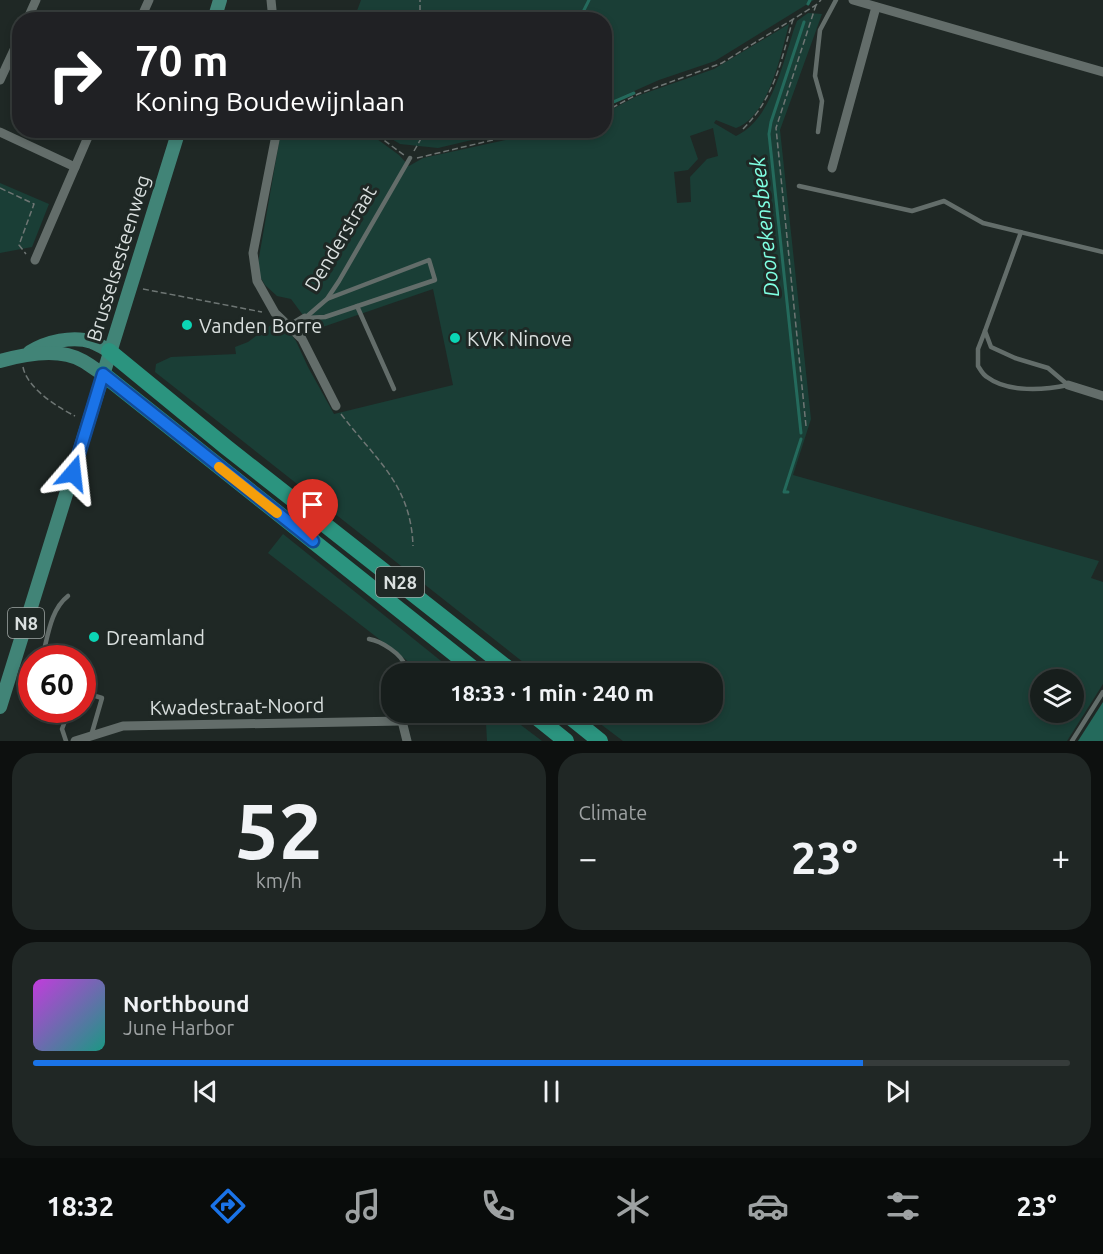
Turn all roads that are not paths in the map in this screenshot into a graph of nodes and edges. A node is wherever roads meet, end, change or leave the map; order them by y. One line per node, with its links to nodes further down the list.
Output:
1 (836, 0): 7 (lane)
2 (853, 0): 3 (street)
3 (876, 8): 5 (street); 14 (street)
4 (12, 54): 6 (street)
5 (1103, 72)
6 (0, 80)
7 (818, 132)
8 (13, 138): 13 (street)
9 (88, 138): 13 (street)
10 (176, 138): 24 (main road, Brusselsesteenweg / N8)
11 (275, 138): 22 (street)
12 (410, 158): 19 (lane, Denderstraat)
13 (75, 167): 18 (street)
14 (831, 168)
15 (799, 186): 16 (lane)
16 (1021, 232): 17 (lane); 23 (lane)
17 (1103, 252)
18 (35, 260)
19 (327, 299): 20 (lane); 21 (lane, Denderstraat)
20 (357, 306): 21 (lane); 29 (lane)
21 (305, 318): 22 (street, Denderstraat)
22 (290, 327): 31 (street)
23 (985, 331): 28 (lane); 28 (lane)
24 (110, 351): 25 (main road, N28); 27 (main road, Brusselsesteenweg / N8); 37 (highway, N28)
25 (25, 354): 26 (main road, N28); 27 (main road, N28)
26 (0, 361)
27 (103, 374): 36 (highway, N28); 40 (main road, Brusselsesteenweg / N8)
28 (1068, 385): 30 (street)
29 (394, 389)
30 (1103, 396)
31 (336, 406)
32 (68, 596): 34 (lane)
33 (369, 639): 35 (lane)
34 (46, 645)
35 (404, 663)
36 (466, 663)
37 (501, 663)
38 (1103, 692): 54 (lane)
39 (96, 696): 42 (lane)
40 (0, 707)
41 (381, 718): 48 (street, Kwadestraat-Noord)
42 (96, 719)
43 (64, 723): 49 (lane)
44 (95, 723): 48 (lane)
45 (403, 723): 51 (street, Kwadestraat-Noord)
46 (544, 723): 52 (highway)
47 (578, 723): 53 (highway)
48 (91, 736): 50 (street, Kwadestraat-Noord)
49 (66, 741)
50 (75, 741)
51 (407, 741)
52 (566, 741)
53 (600, 741)
54 (1072, 741)

